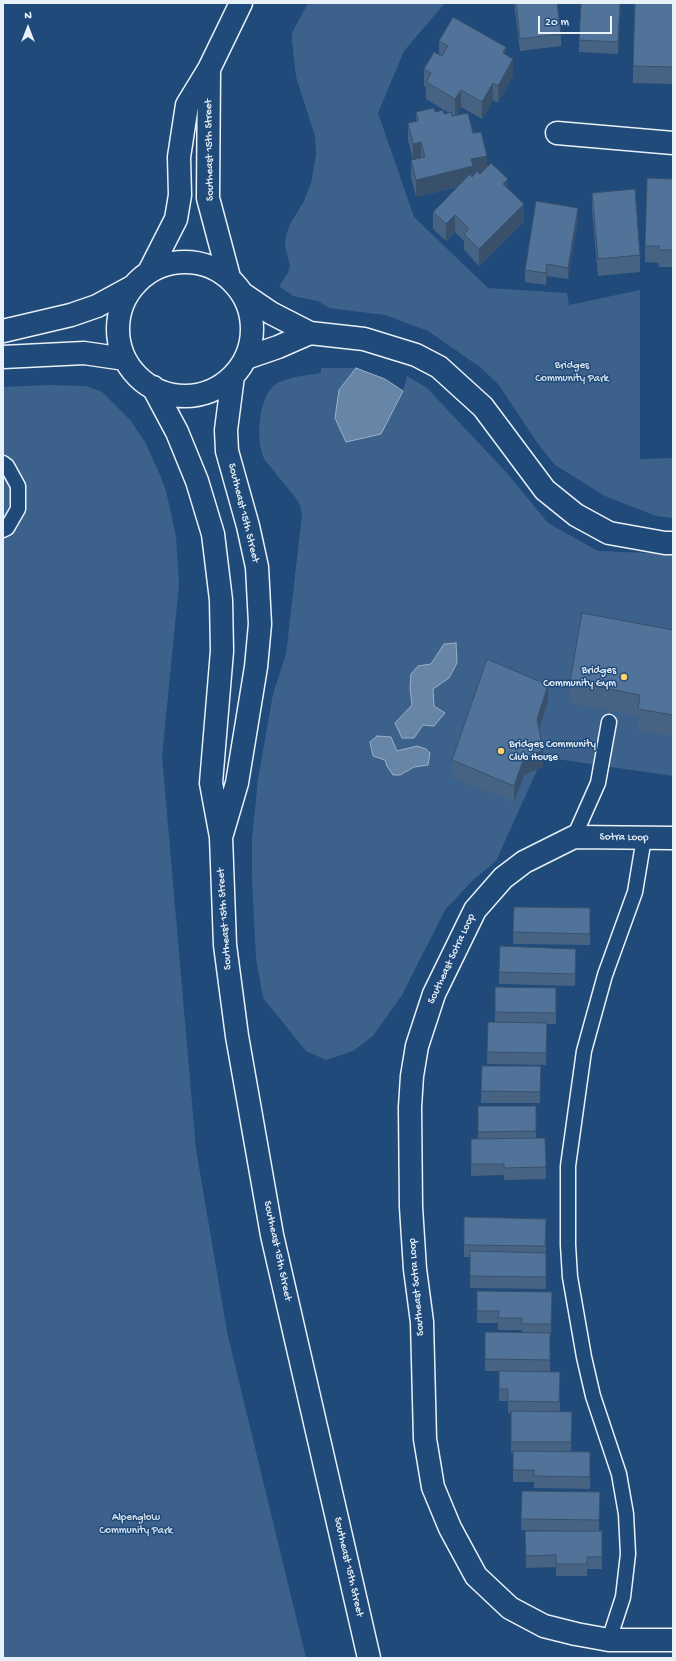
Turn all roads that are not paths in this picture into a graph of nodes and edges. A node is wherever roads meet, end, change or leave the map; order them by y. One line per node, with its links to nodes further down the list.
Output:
1 (241, 3): 2 (main road, Southeast 15th Street)
2 (209, 69): 5 (main road, Southeast 15th Street); 6 (main road, Southeast 15th Street)
3 (557, 133): 4 (main road)
4 (673, 143)
5 (149, 272): 6 (main road); 7 (main road)
6 (229, 277): 8 (main road)
7 (132, 287): 9 (main road); 13 (main road)
8 (243, 294): 10 (main road); 12 (main road)
9 (3, 331)
10 (310, 333): 12 (main road); 18 (main road)
11 (3, 357): 13 (main road)
12 (246, 358): 14 (main road)
13 (125, 359): 15 (main road)
14 (234, 376): 15 (main road); 21 (main road, Southeast 15th Street)
15 (153, 387): 21 (main road, Southeast 15th Street)
16 (3, 463): 17 (lane)
17 (3, 530)
18 (673, 543)
19 (609, 722): 20 (lane)
20 (574, 837): 22 (main road, Sotra Loop); 24 (main road, Southeast Sotra Loop)
21 (221, 838): 26 (main road, Southeast 15th Street)
22 (644, 838): 23 (main road, Sotra Loop); 24 (lane)
23 (673, 838)
24 (609, 1640): 25 (main road, Southeast Sotra Loop)
25 (673, 1640)
26 (369, 1658)

